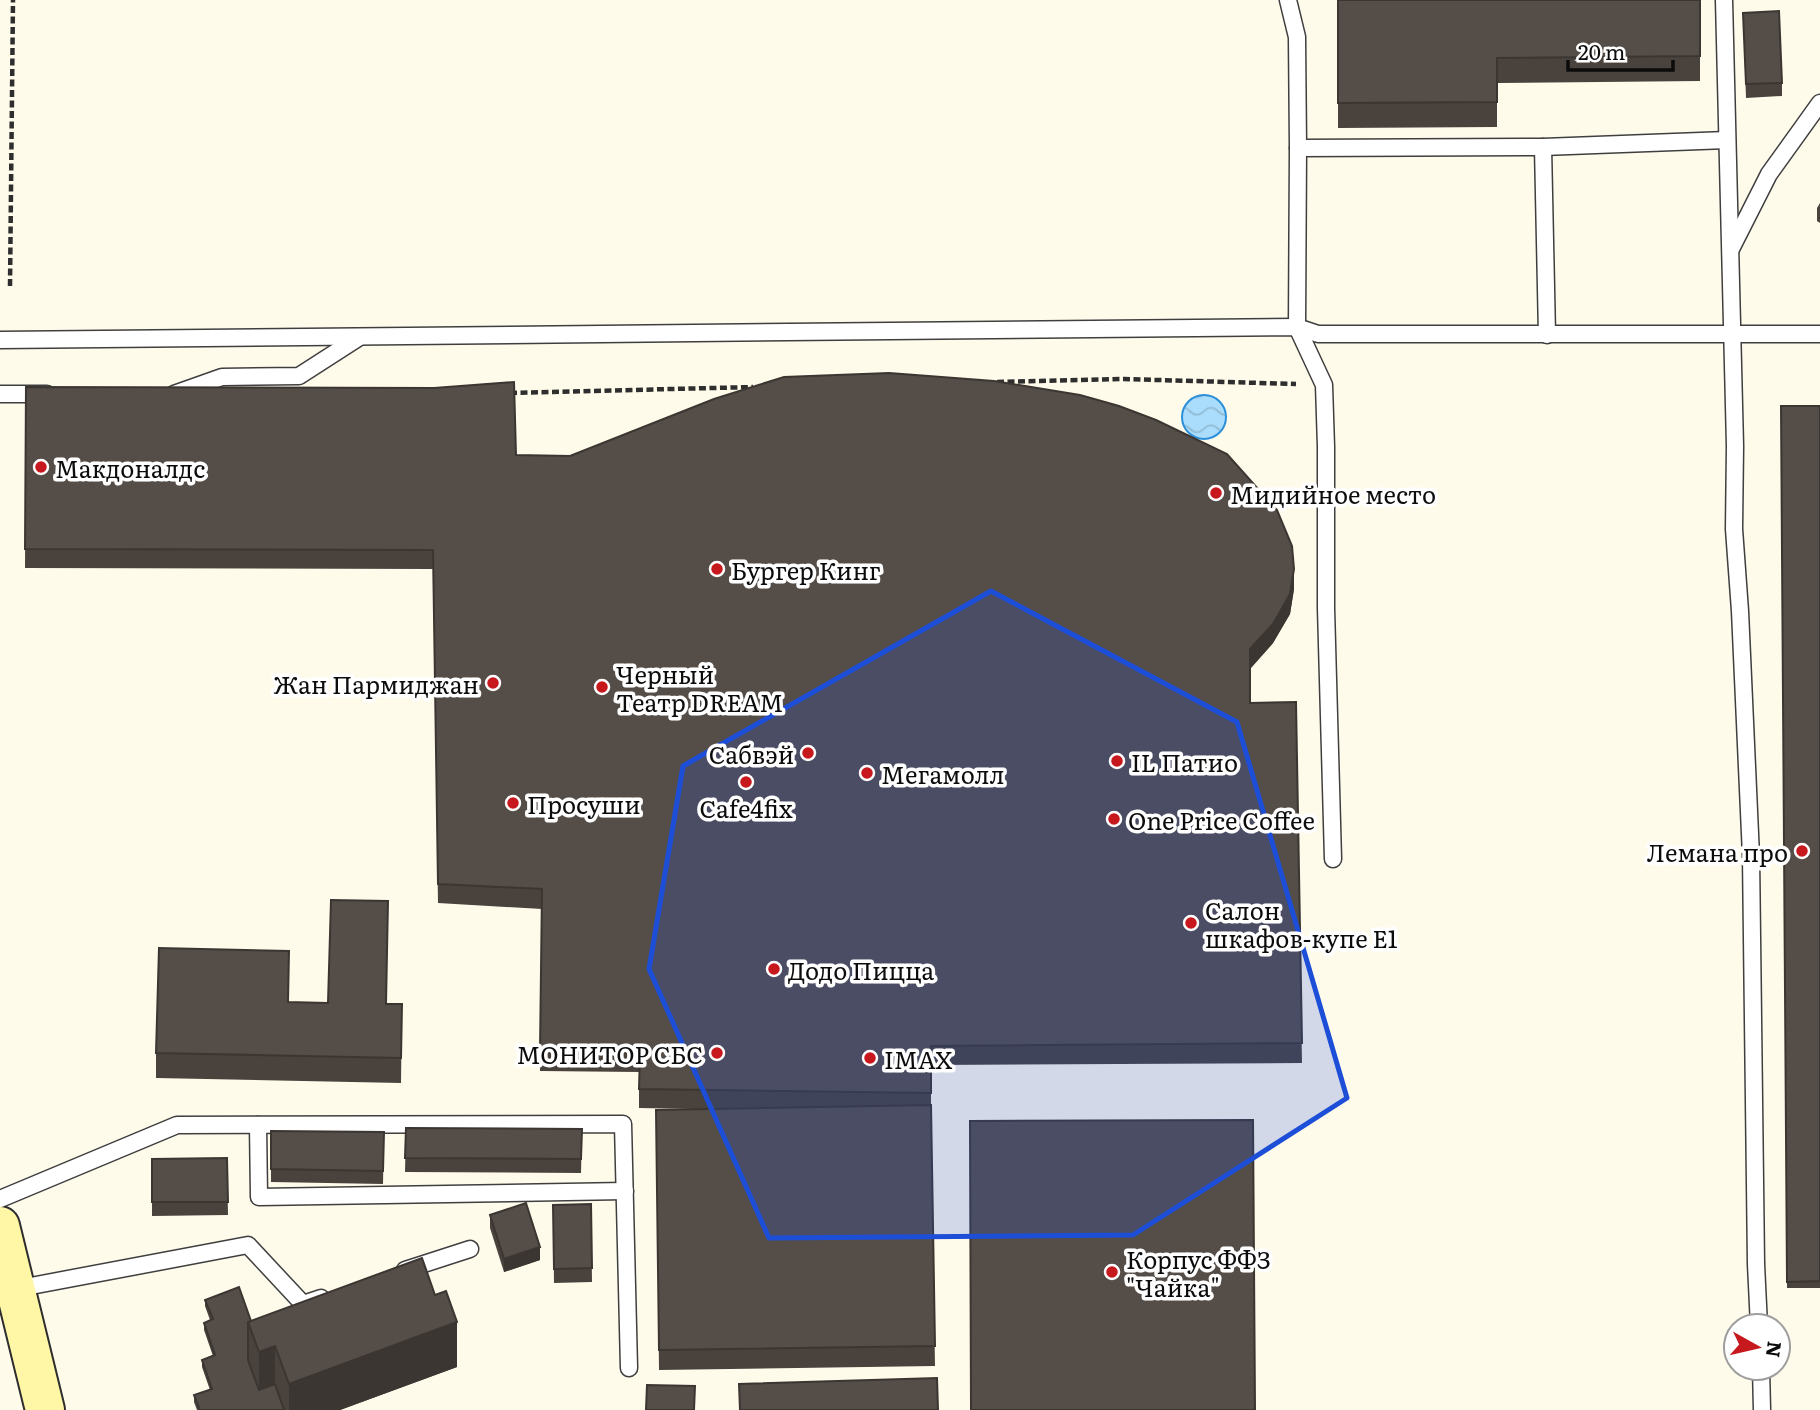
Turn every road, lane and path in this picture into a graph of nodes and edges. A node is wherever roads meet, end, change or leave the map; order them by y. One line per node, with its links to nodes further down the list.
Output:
1 (13, 0): 9 (path)
2 (1288, 0): 7 (lane)
3 (1724, 0): 5 (lane)
4 (1820, 103): 8 (lane)
5 (1727, 140): 6 (lane); 8 (lane)
6 (1543, 147): 7 (lane); 12 (lane)
7 (1298, 148): 10 (lane)
8 (1730, 251): 13 (lane)
9 (10, 286)
10 (1297, 327): 12 (lane); 14 (lane); 17 (lane)
11 (1820, 334): 13 (lane)
12 (1547, 335): 13 (lane)
13 (1731, 335): 32 (lane)
14 (360, 337): 15 (lane); 22 (lane)
15 (0, 340)
16 (986, 382): 17 (path)
17 (1324, 385): 23 (lane)
18 (764, 387): 19 (path)
19 (501, 393)
20 (0, 394): 21 (lane)
21 (65, 394)
22 (162, 394)
23 (1333, 859)
24 (258, 1125): 25 (lane); 25 (lane); 26 (lane)
25 (625, 1191): 33 (lane)
26 (0, 1199)
27 (0, 1226): 30 (main road)
28 (470, 1249): 29 (lane)
29 (393, 1275)
30 (15, 1289): 31 (lane); 35 (main road)
31 (342, 1291)
32 (1758, 1312)
33 (629, 1368)
34 (1761, 1382): 36 (lane)
35 (35, 1402)
36 (1762, 1410)

